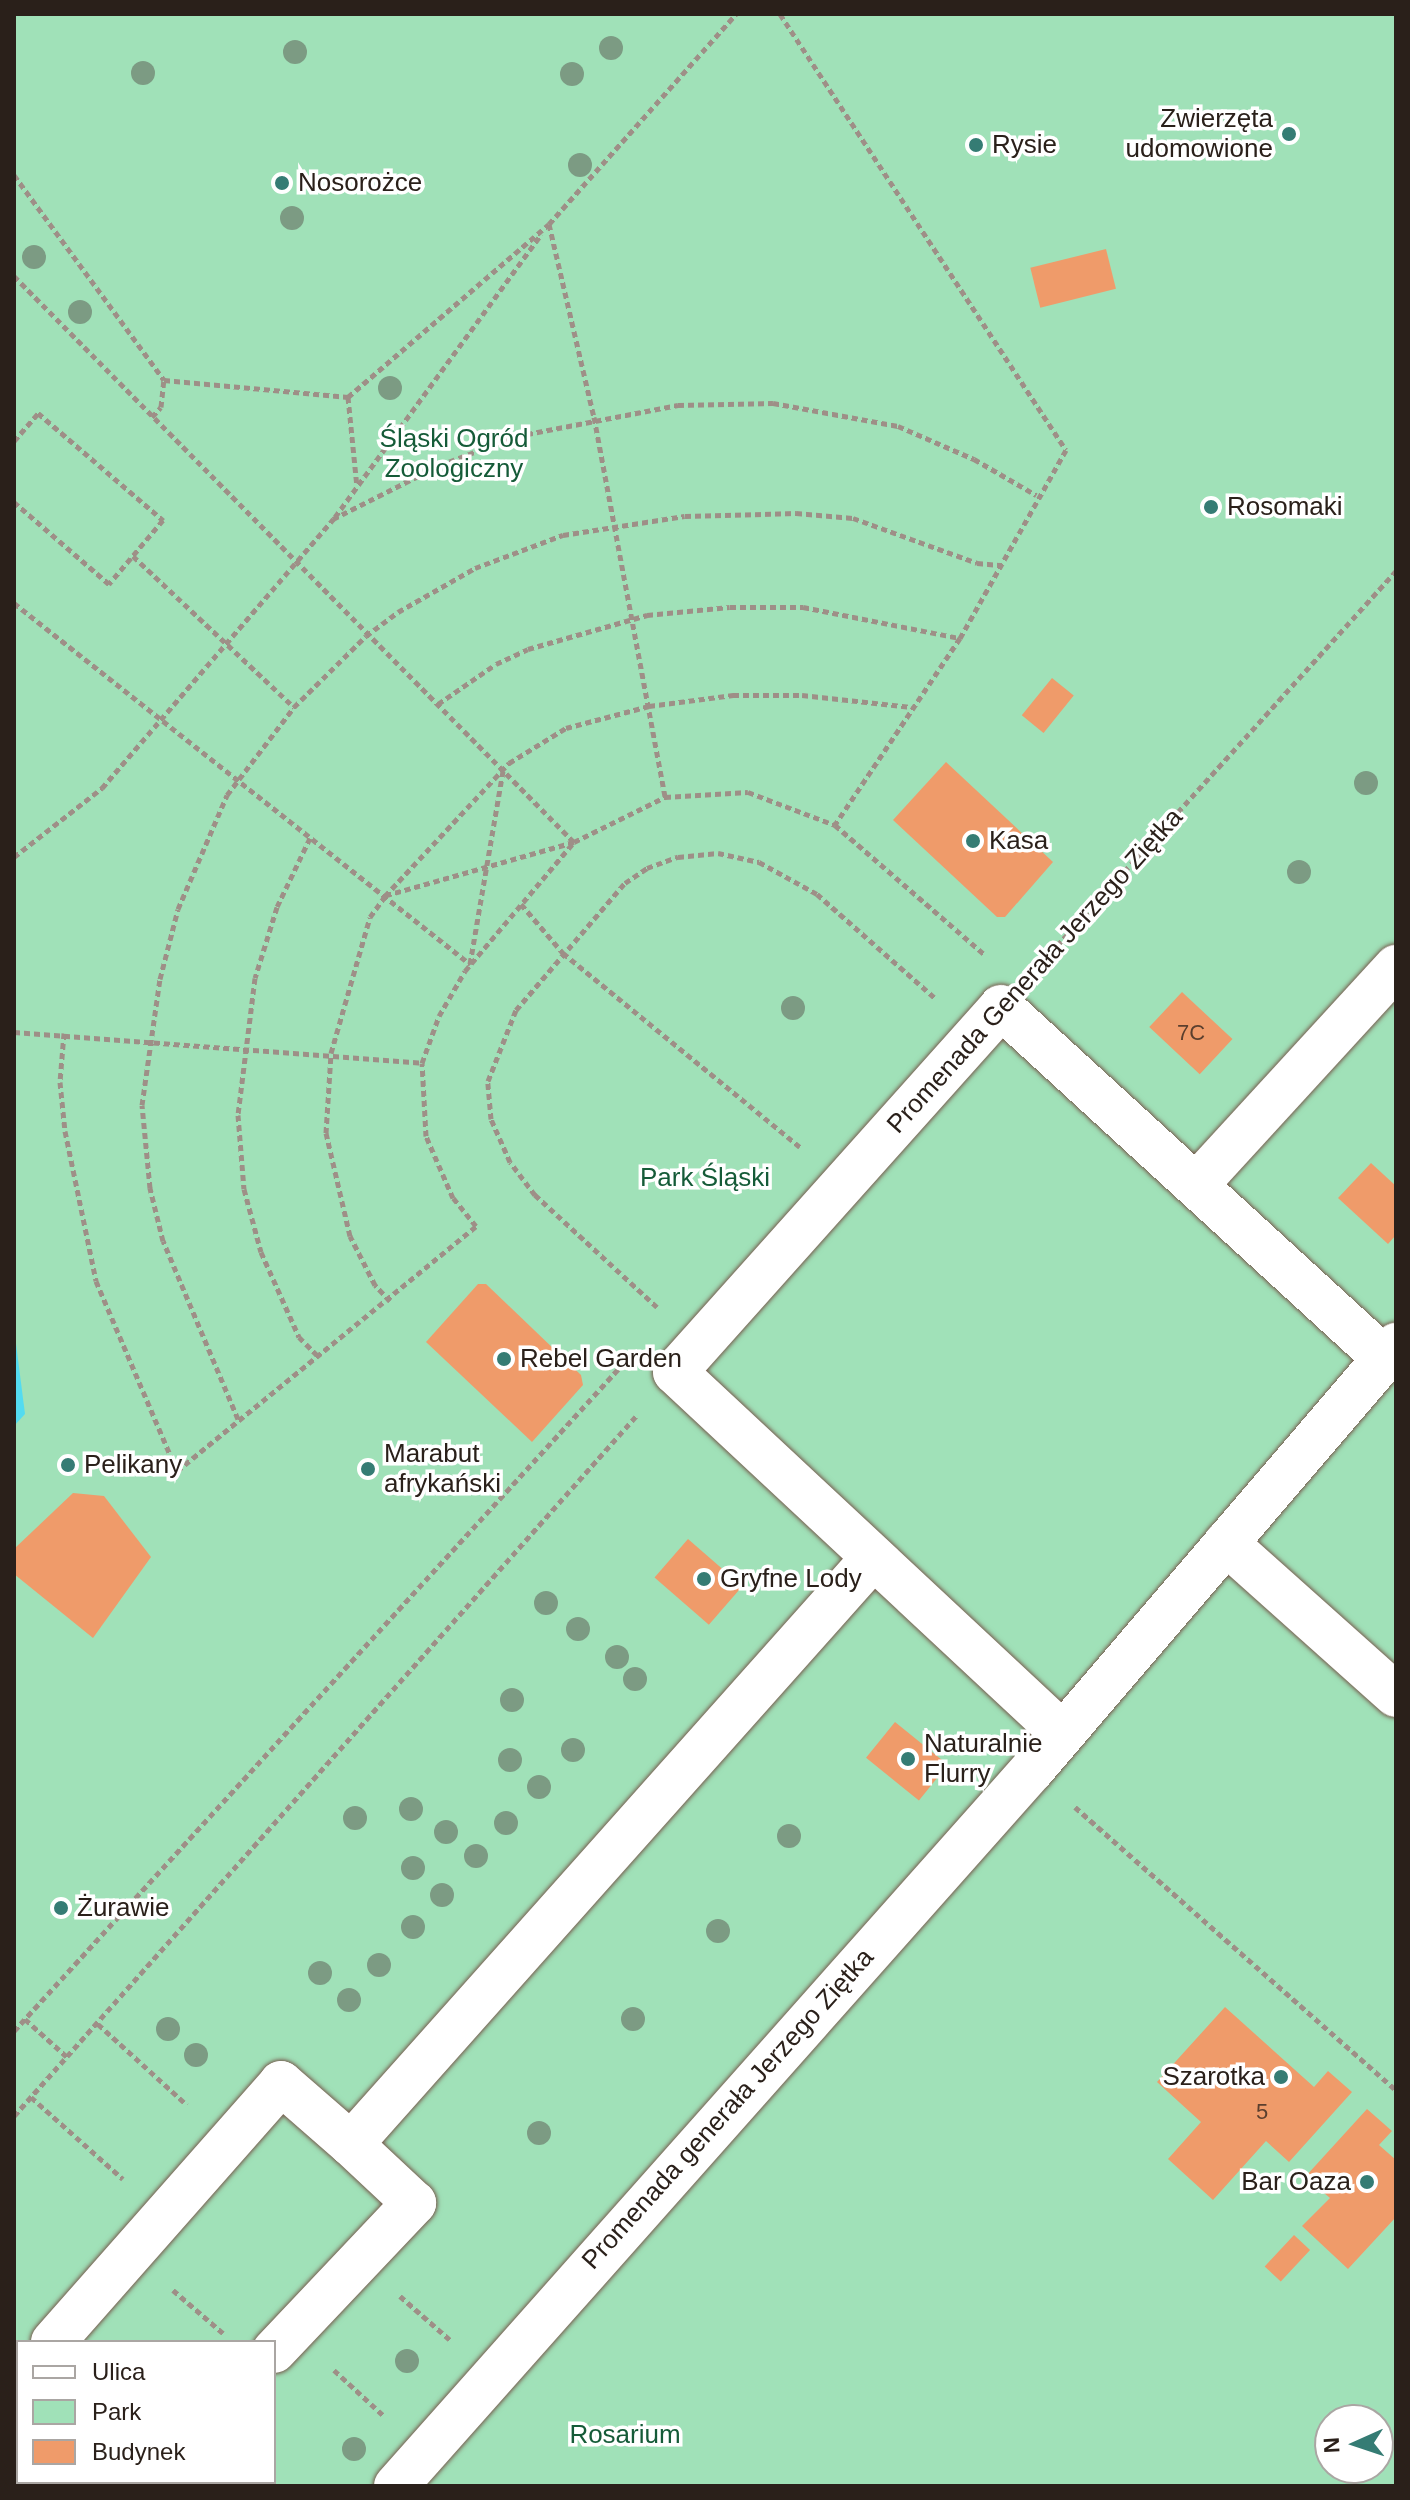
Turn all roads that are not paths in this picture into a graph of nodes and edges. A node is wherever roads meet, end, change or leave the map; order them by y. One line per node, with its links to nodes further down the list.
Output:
1 (1396, 967): 2 (street)
2 (1199, 1182): 3 (street); 5 (street, Promenada Generała Jerzego Ziętka)
3 (1390, 1351): 4 (street, Promenada generała Jerzego Ziętka)
4 (1226, 1543): 6 (street); 7 (street, Promenada generała Jerzego Ziętka)
5 (873, 1558): 7 (street); 8 (street)
6 (1396, 1695)
7 (1062, 1733): 11 (street, Promenada generała Jerzego Ziętka)
8 (351, 2144): 9 (street); 10 (street)
9 (55, 2340)
10 (283, 2342)
11 (396, 2486)

